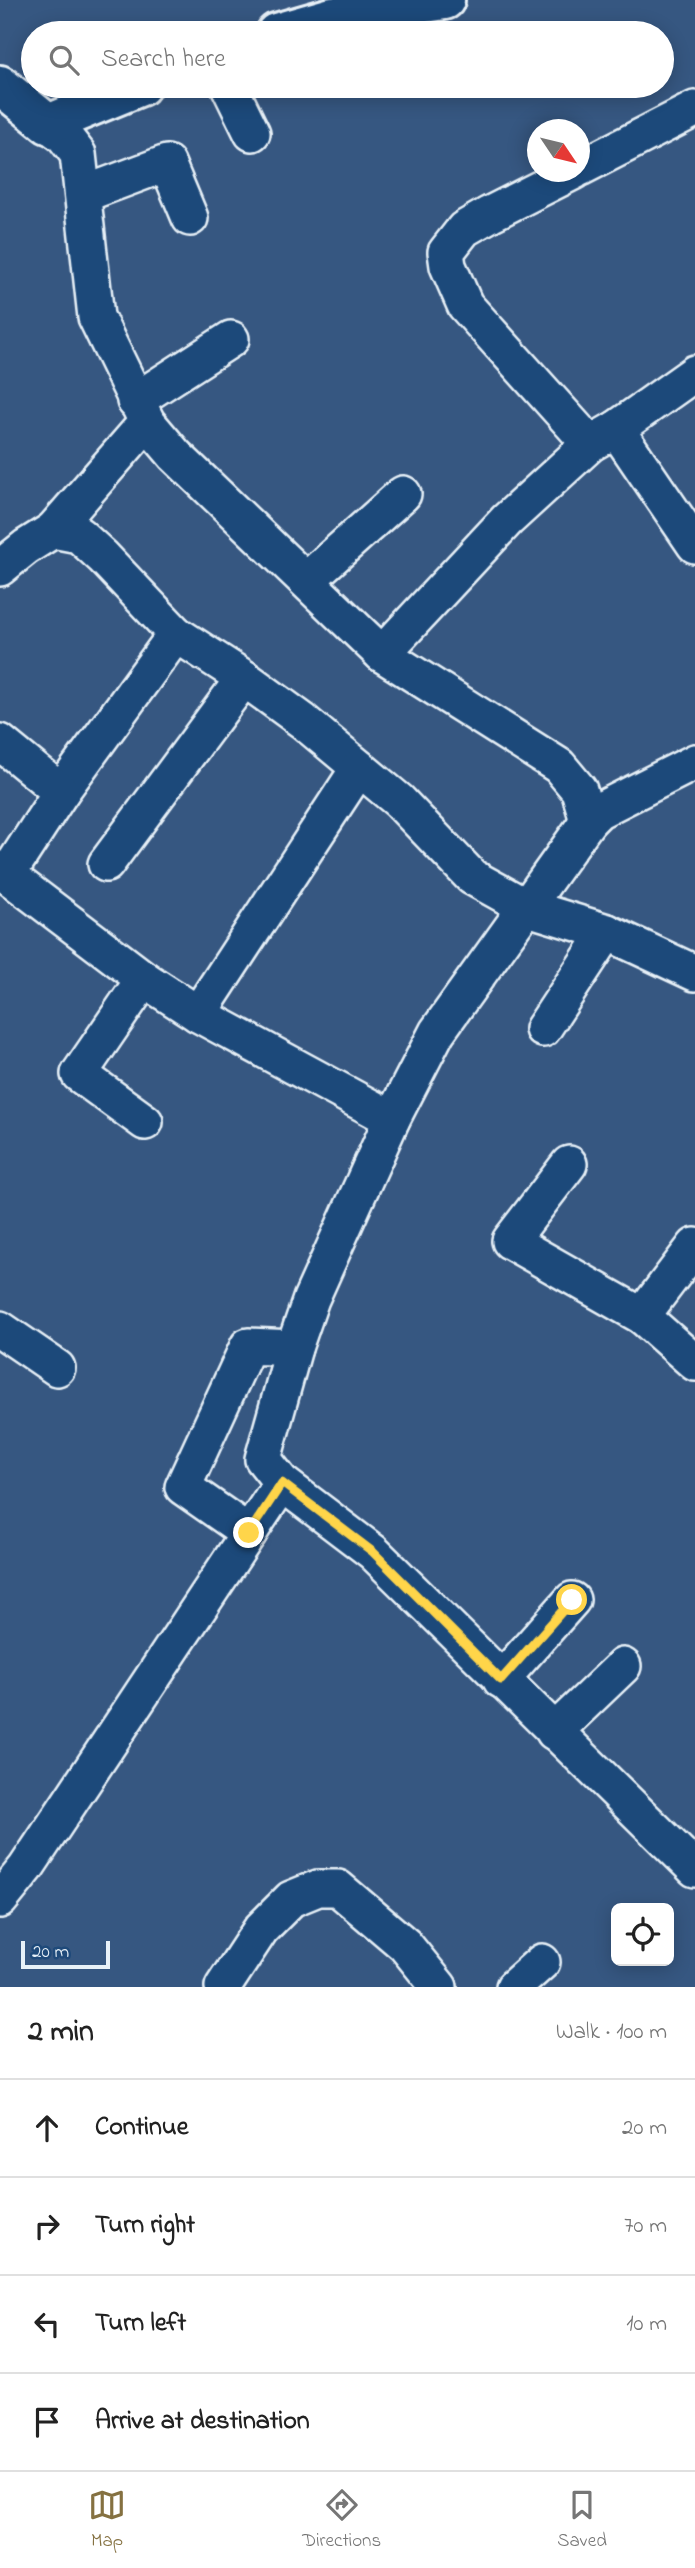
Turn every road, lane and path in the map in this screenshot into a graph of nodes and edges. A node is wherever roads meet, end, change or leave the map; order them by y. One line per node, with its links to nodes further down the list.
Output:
1 (445, 0): 2 (street)
2 (405, 3): 3 (street)
3 (331, 9): 4 (street)
4 (304, 21)
5 (0, 85): 9 (street)
6 (112, 98): 9 (street)
7 (235, 98): 10 (street)
8 (695, 109): 11 (street)
9 (48, 124): 13 (street)
10 (252, 133)
11 (590, 162)
12 (553, 182): 18 (street)
13 (84, 194): 14 (street); 17 (street)
14 (190, 218)
15 (231, 339): 17 (street)
16 (695, 373): 18 (street)
17 (141, 411): 20 (street); 23 (street)
18 (603, 436): 21 (street); 25 (street)
19 (403, 494): 23 (street)
20 (53, 530): 22 (street); 24 (street)
21 (695, 545)
22 (0, 568)
23 (307, 580): 25 (street)
24 (176, 634): 26 (street); 30 (street)
25 (382, 654): 31 (street)
26 (244, 678): 29 (street); 32 (street)
27 (0, 742): 30 (street)
28 (695, 762): 31 (street)
29 (359, 768): 33 (street); 37 (street)
30 (61, 792): 36 (street)
31 (589, 821): 33 (street)
32 (106, 864)
33 (528, 908): 34 (street); 39 (street)
34 (607, 932): 35 (street); 38 (street)
35 (695, 973)
36 (144, 979): 37 (street); 40 (street)
37 (198, 1014): 39 (street)
38 (543, 1029)
39 (392, 1119): 45 (street)
40 (145, 1122)
41 (569, 1164): 43 (street)
42 (695, 1245): 43 (street)
43 (642, 1316): 46 (street)
44 (0, 1329): 47 (street)
45 (294, 1348): 48 (street); 49 (street)
46 (695, 1363)
47 (57, 1367)
48 (282, 1483): 49 (street); 52 (street)
49 (249, 1533): 55 (street)
50 (572, 1600): 52 (street)
51 (623, 1665): 53 (street)
52 (501, 1680): 53 (street)
53 (554, 1732): 54 (street)
54 (695, 1869)
55 (0, 1900)
56 (542, 1962): 59 (street)
57 (223, 1987): 58 (street)
58 (439, 1987)
59 (514, 1987)

